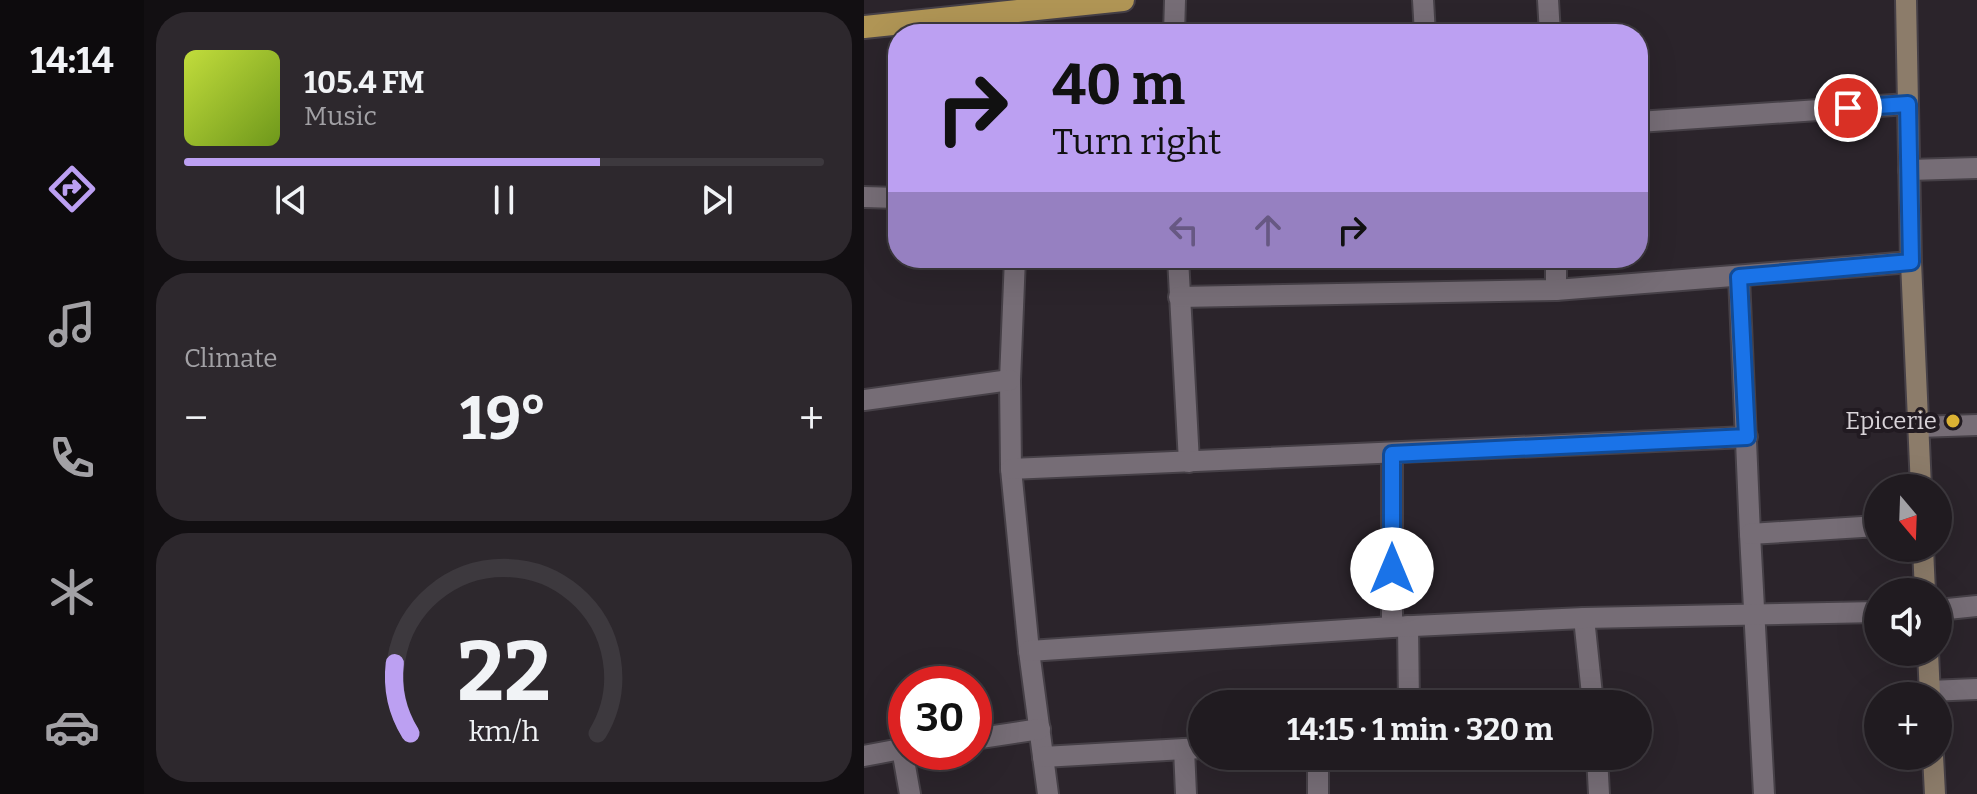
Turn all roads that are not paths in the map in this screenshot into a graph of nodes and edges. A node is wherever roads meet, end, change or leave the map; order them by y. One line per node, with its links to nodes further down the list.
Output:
1 (1123, 0): 7 (highway)
2 (1175, 0): 8 (street)
3 (1423, 0): 9 (street)
4 (1548, 0): 10 (street)
5 (1906, 0): 12 (main road)
6 (888, 24): 11 (highway)
7 (893, 24)
8 (1174, 24)
9 (1424, 24)
10 (1549, 24)
11 (864, 27)
12 (1908, 104): 13 (street); 15 (main road)
13 (1648, 121)
14 (1977, 168): 15 (street)
15 (1909, 170): 18 (main road)
16 (864, 197): 17 (street)
17 (888, 198)
18 (1911, 262): 22 (street); 28 (main road)
19 (1015, 268): 25 (street)
20 (1178, 268): 24 (street)
21 (1556, 268): 23 (street)
22 (1739, 277): 23 (street); 29 (street)
23 (1556, 290): 24 (street)
24 (1179, 297): 31 (street)
25 (1010, 380): 26 (street); 32 (street)
26 (864, 400)
27 (1977, 425): 28 (street)
28 (1918, 427): 33 (main road)
29 (1747, 437): 30 (street); 35 (street)
30 (1392, 454): 31 (street); 41 (street)
31 (1189, 462): 32 (street)
32 (1011, 469): 42 (street)
33 (1920, 474)
34 (1864, 527): 35 (street)
35 (1750, 534): 39 (street)
36 (1977, 606): 37 (street)
37 (1952, 609)
38 (1864, 612): 39 (street)
39 (1754, 615): 40 (street); 63 (street)
40 (1584, 618): 41 (street); 45 (street)
41 (1400, 627): 42 (street); 44 (street)
42 (1029, 651): 47 (street)
43 (1977, 689): 46 (street)
44 (1407, 690)
45 (1592, 690)
46 (1952, 691)
47 (1040, 729): 48 (street); 52 (street)
48 (992, 736)
49 (1188, 748): 52 (street)
50 (888, 752): 51 (street)
51 (864, 756)
52 (1043, 757): 59 (street)
53 (907, 770): 58 (street)
54 (1190, 770): 60 (street)
55 (1318, 770): 61 (street)
56 (1598, 770): 62 (street)
57 (1934, 770): 64 (main road)
58 (910, 794)
59 (1048, 794)
60 (1186, 794)
61 (1318, 794)
62 (1599, 794)
63 (1764, 794)
64 (1935, 794)

